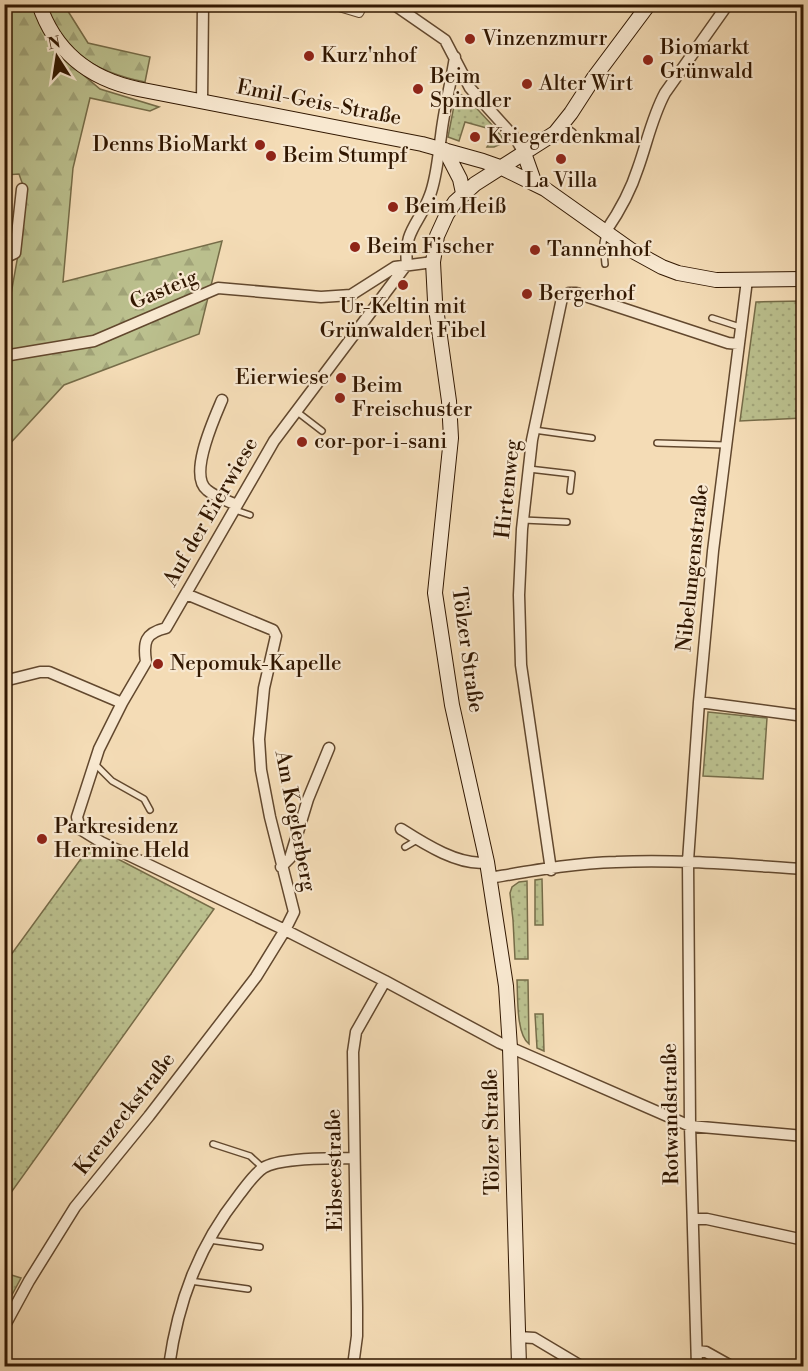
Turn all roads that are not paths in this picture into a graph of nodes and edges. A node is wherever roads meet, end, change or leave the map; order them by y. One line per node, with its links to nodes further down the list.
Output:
1 (39, 4): 9 (main road, Emil-Geis-Straße)
2 (203, 4): 9 (street)
3 (329, 4): 4 (street)
4 (364, 4)
5 (393, 4): 8 (street)
6 (648, 4): 11 (main road, Tölzer Straße)
7 (728, 4): 16 (street)
8 (455, 57): 10 (street); 11 (street)
9 (202, 101): 10 (main road, Emil-Geis-Straße)
10 (437, 148): 12 (main road, Emil-Geis-Straße); 15 (main road); 19 (street)
11 (524, 153): 12 (main road, Tölzer Straße); 13 (main road)
12 (500, 167): 13 (main road, Emil-Geis-Straße); 15 (main road, Tölzer Straße)
13 (535, 184): 16 (main road, Emil-Geis-Straße)
14 (22, 189): 17 (street)
15 (463, 193): 18 (main road, Tölzer Straße)
16 (606, 231): 20 (lane); 22 (main road, Emil-Geis-Straße)
17 (4, 258)
18 (433, 262): 19 (street); 52 (main road, Tölzer Straße)
19 (407, 264): 26 (street, Gasteig); 28 (street, Auf der Eierwiese)
20 (605, 264)
21 (804, 279): 22 (main road, Emil-Geis-Straße)
22 (747, 280): 24 (street, Nibelungenstraße)
23 (712, 318): 24 (lane)
24 (740, 327): 25 (street, Nibelungenstraße)
25 (738, 344): 29 (street, Hirtenweg); 33 (street, Nibelungenstraße)
26 (4, 356)
27 (222, 400): 36 (street)
28 (296, 411): 30 (lane); 36 (street, Auf der Eierwiese)
29 (534, 430): 31 (lane); 34 (street, Hirtenweg)
30 (322, 431)
31 (592, 438)
32 (657, 444): 33 (lane)
33 (725, 445): 42 (street, Nibelungenstraße)
34 (529, 469): 35 (lane); 38 (street, Hirtenweg)
35 (570, 491)
36 (236, 507): 37 (lane); 40 (street, Auf der Eierwiese)
37 (250, 515)
38 (523, 520): 39 (lane); 55 (street, Hirtenweg)
39 (567, 522)
40 (186, 594): 43 (street, Auf der Eierwiese); 53 (street, Am Koglerberg)
41 (4, 681): 43 (street)
42 (699, 702): 44 (street); 51 (street, Nibelungenstraße)
43 (122, 703): 46 (street, Auf der Eierwiese)
44 (804, 716)
45 (329, 748): 53 (street)
46 (95, 764): 47 (lane); 57 (street, Auf der Eierwiese)
47 (150, 810)
48 (401, 829): 49 (street)
49 (418, 840): 50 (lane); 52 (street)
50 (405, 847)
51 (688, 861): 54 (street); 55 (street); 60 (street, Rotwandstraße)
52 (487, 862): 56 (main road, Tölzer Straße)
53 (281, 867): 57 (street, Am Koglerberg)
54 (804, 869)
55 (551, 870): 56 (street)
56 (489, 878): 59 (main road, Tölzer Straße)
57 (285, 930): 58 (street); 71 (street, Kreuzeckstraße)
58 (385, 981): 59 (street); 63 (street, Eibseestraße)
59 (510, 1048): 60 (street); 72 (main road, Tölzer Straße)
60 (690, 1126): 61 (street); 65 (street, Rotwandstraße)
61 (804, 1136)
62 (213, 1144): 64 (lane)
63 (354, 1158): 64 (street); 75 (street, Eibseestraße)
64 (263, 1168): 66 (street)
65 (693, 1219): 67 (street); 73 (street, Rotwandstraße)
66 (209, 1240): 68 (lane); 69 (street)
67 (804, 1240)
68 (260, 1247)
69 (190, 1281): 70 (lane); 74 (street)
70 (248, 1290)
71 (4, 1327)
72 (518, 1337): 76 (main road, Tölzer Straße); 77 (street)
73 (697, 1351): 78 (street, Rotwandstraße); 79 (street)
74 (169, 1366)
75 (353, 1366)
76 (519, 1366)
77 (581, 1366)
78 (697, 1366)
79 (731, 1366)

